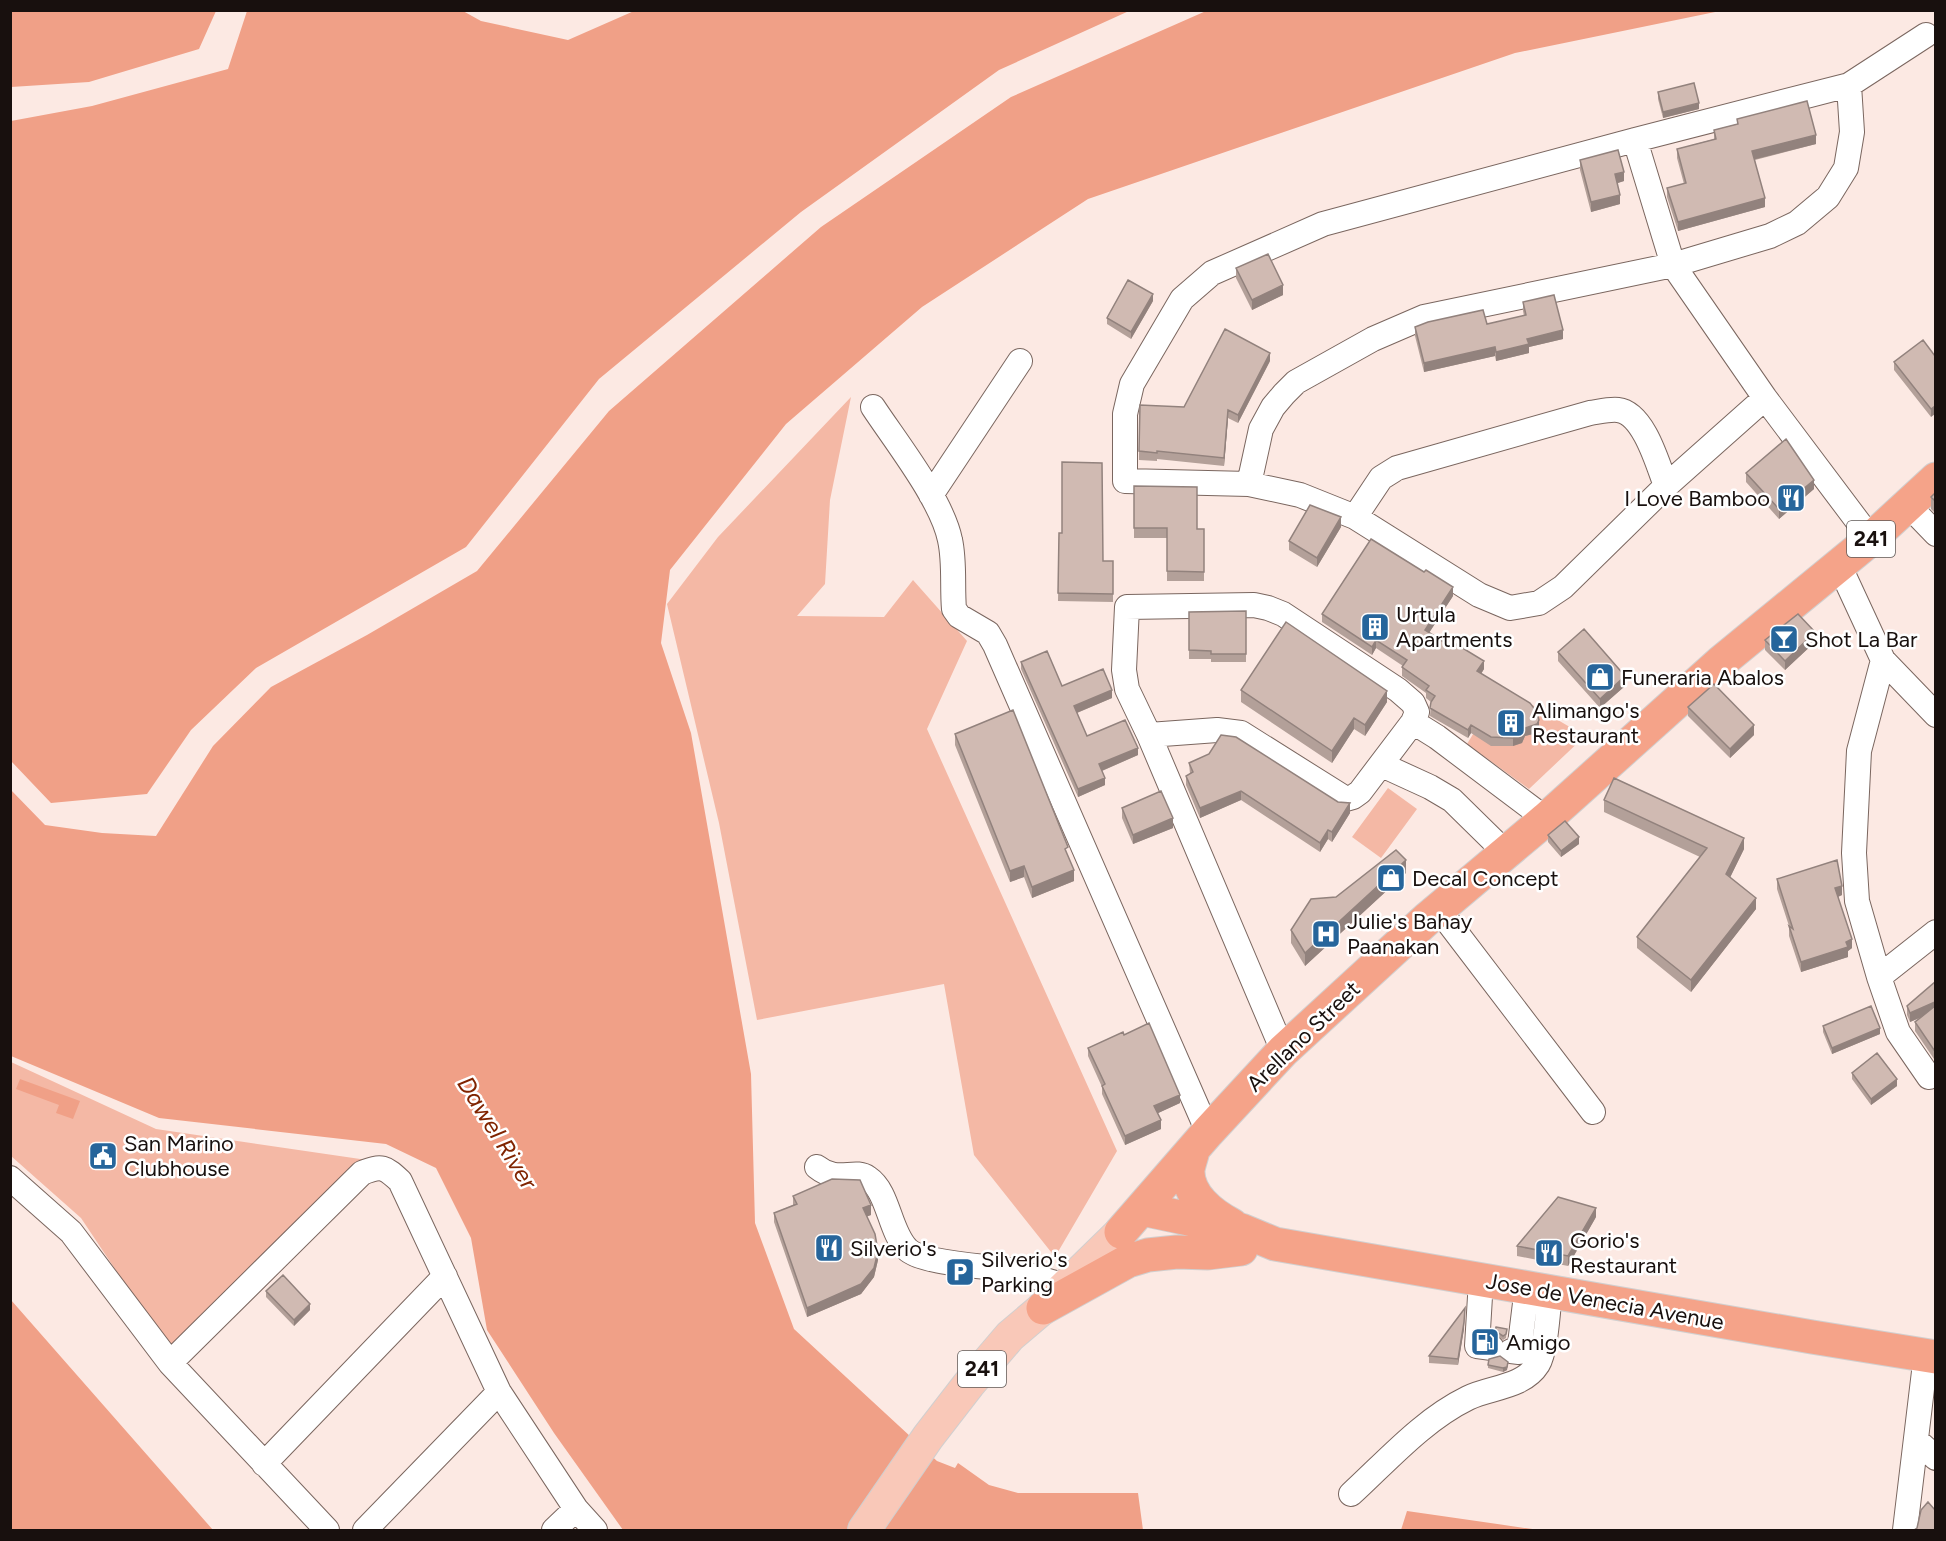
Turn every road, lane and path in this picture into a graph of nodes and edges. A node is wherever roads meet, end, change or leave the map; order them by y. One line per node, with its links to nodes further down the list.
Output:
1 (1926, 35): 2 (street)
2 (1849, 85): 3 (street); 4 (street)
3 (1635, 140): 4 (street); 9 (street)
4 (1673, 265): 6 (street); 9 (street)
5 (1020, 361): 11 (street)
6 (1766, 398): 10 (street); 15 (street)
7 (873, 407): 11 (street)
8 (1935, 479): 12 (highway, Arellano Street / 241)
9 (1249, 484): 13 (street)
10 (1666, 486): 13 (street); 13 (street)
11 (931, 495): 30 (street)
12 (1907, 504): 14 (street); 15 (highway, Arellano Street / 241)
13 (1355, 517)
14 (1935, 534)
15 (1871, 539): 16 (highway, Arellano Street / 241)
16 (1839, 565): 17 (street); 22 (highway, Arellano Street / 241)
17 (1883, 660): 18 (street); 26 (street)
18 (1935, 716)
19 (1413, 722): 20 (street); 21 (street); 22 (street)
20 (1149, 735): 21 (street); 27 (street)
21 (1382, 765): 23 (street)
22 (1546, 819): 23 (highway, Arellano Street / 241)
23 (1506, 853): 24 (highway, Arellano Street / 241)
24 (1439, 910): 27 (highway, Arellano Street / 241); 29 (street)
25 (1935, 932): 26 (street)
26 (1879, 977): 28 (street)
27 (1283, 1051): 30 (highway, Arellano Street / 241)
28 (1929, 1077)
29 (1593, 1112)
30 (1200, 1141): 33 (highway, Arellano Street / 241); 34 (highway)
31 (816, 1167): 38 (street)
32 (10, 1178): 40 (street)
33 (1132, 1221): 34 (highway, Jose de Venecia Avenue); 38 (main road, 241)
34 (1241, 1239): 36 (highway, Jose de Venecia Avenue); 38 (highway)
35 (445, 1275): 40 (street); 41 (street); 44 (street)
36 (1481, 1280): 37 (highway, Jose de Venecia Avenue); 37 (street)
37 (1539, 1289): 39 (highway, Jose de Venecia Avenue); 45 (street)
38 (1054, 1297): 51 (main road, 241)
39 (1931, 1356): 42 (street)
40 (170, 1363): 44 (street)
41 (499, 1392): 46 (street); 48 (street)
42 (1916, 1440): 43 (street); 52 (street)
43 (1935, 1458)
44 (264, 1464): 47 (street)
45 (1351, 1494)
46 (576, 1509): 49 (street); 50 (street)
47 (327, 1530)
48 (364, 1530)
49 (554, 1530)
50 (595, 1530)
51 (864, 1530)
52 (1905, 1530)

